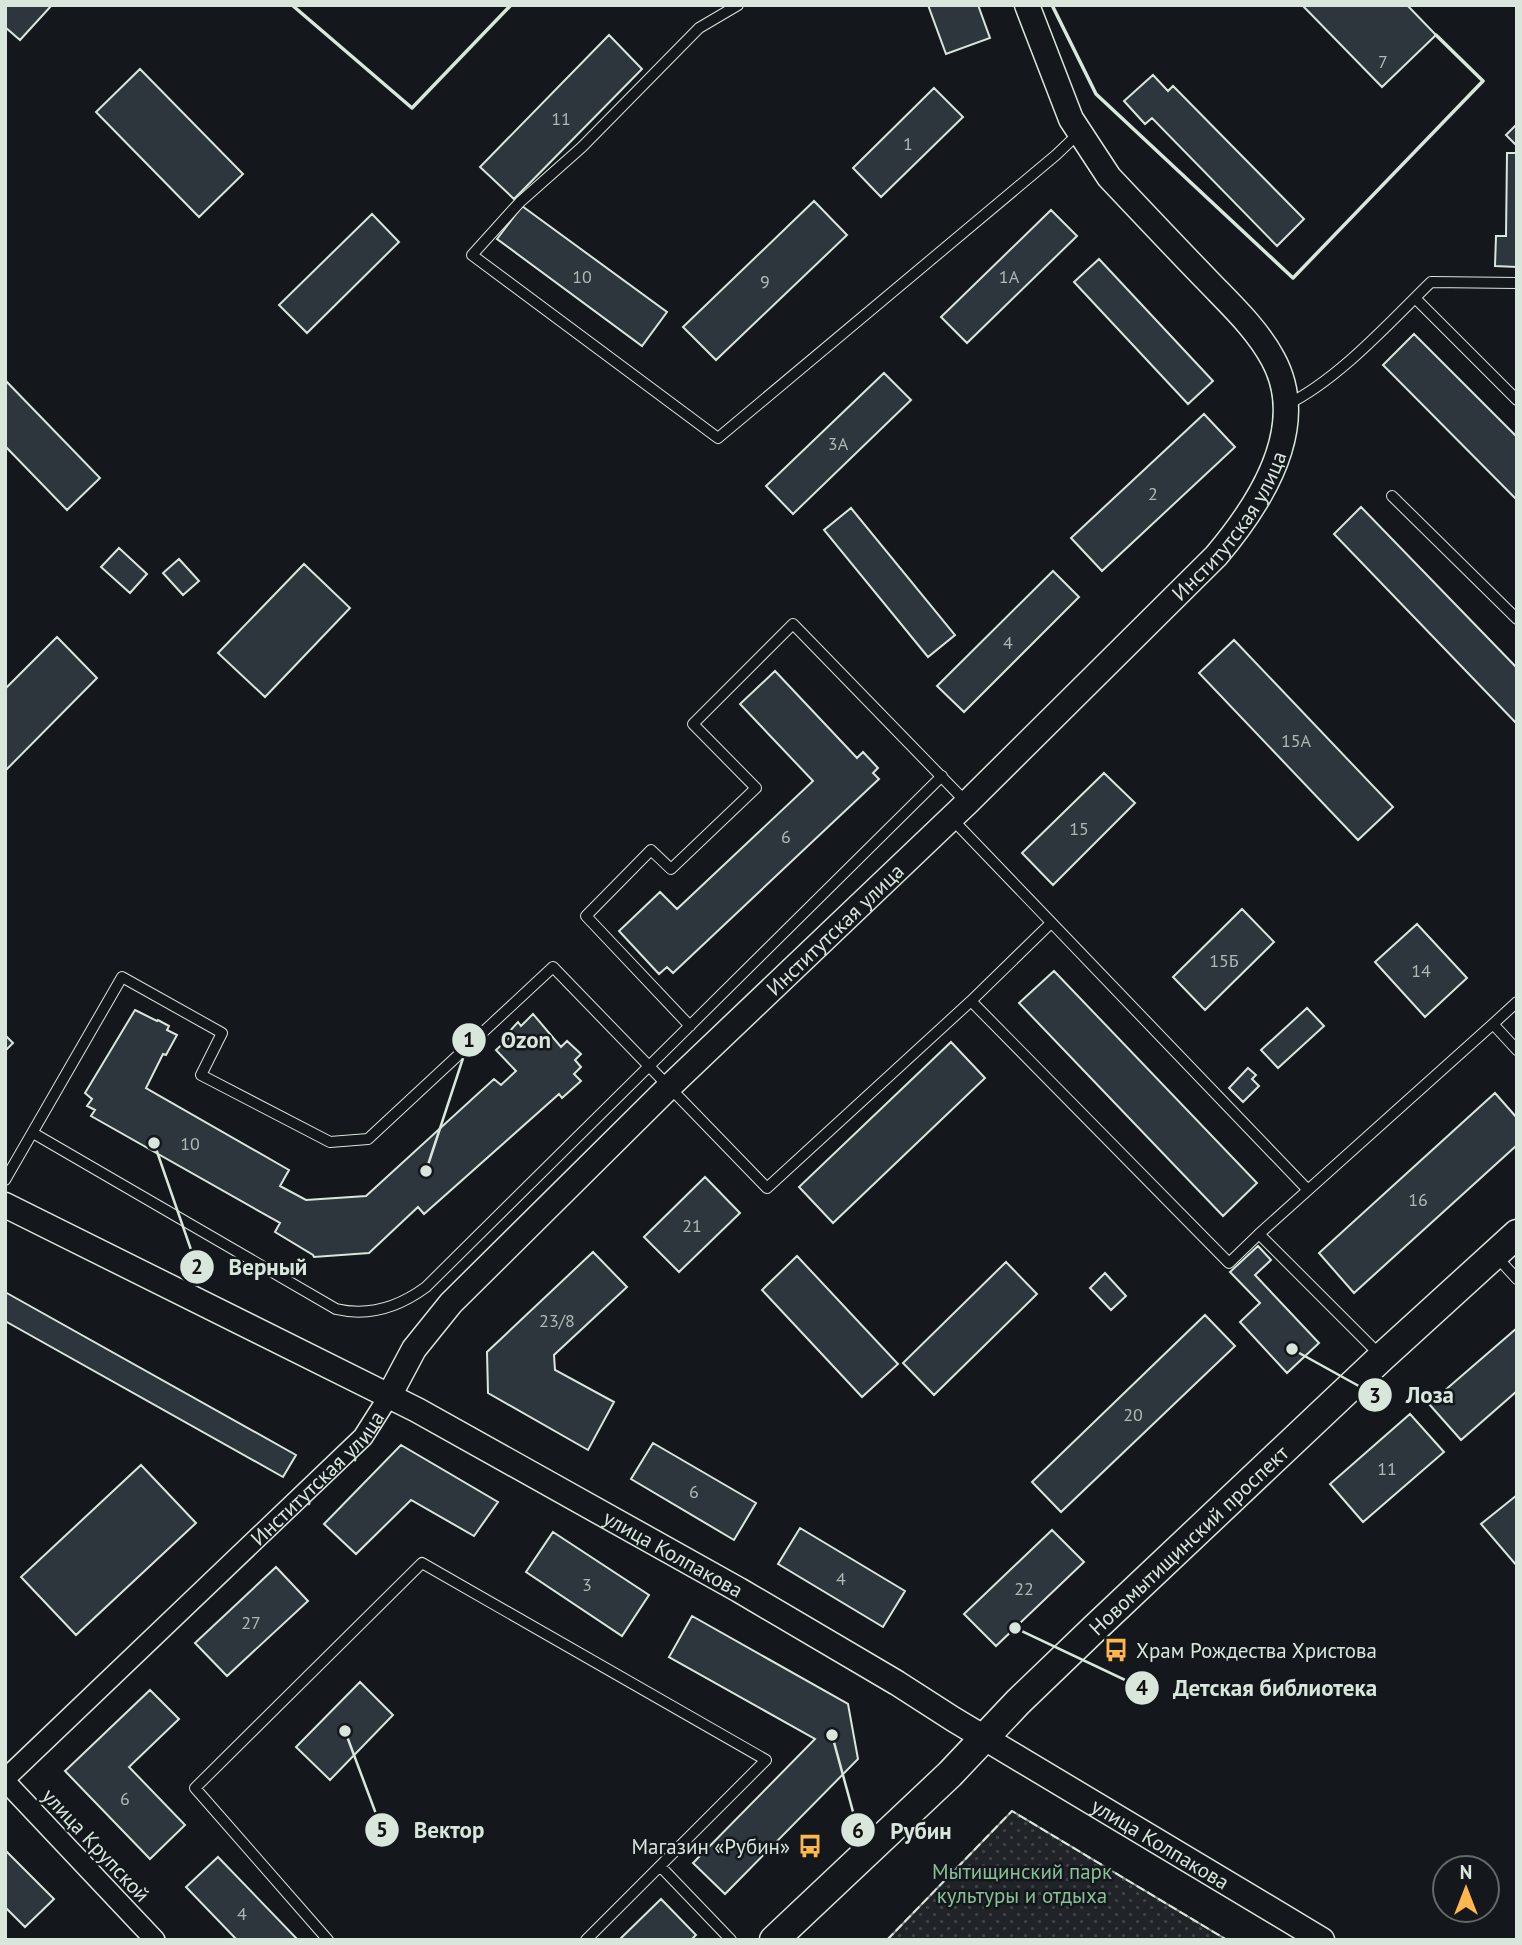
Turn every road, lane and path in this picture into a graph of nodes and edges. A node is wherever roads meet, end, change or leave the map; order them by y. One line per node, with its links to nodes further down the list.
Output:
1 (738, 5): 3 (lane)
2 (1027, 5): 3 (street, Институтская улица)
3 (1079, 133): 7 (street, Институтская улица)
4 (1517, 284): 5 (lane)
5 (1415, 298): 6 (lane); 7 (lane)
6 (1517, 400)
7 (1286, 405): 11 (street, Институтская улица)
8 (1392, 496): 9 (lane)
9 (1517, 619)
10 (942, 776): 11 (lane); 16 (lane); 16 (lane)
11 (959, 811): 12 (lane); 19 (street, Институтская улица)
12 (1051, 923): 13 (lane); 22 (lane)
13 (971, 1001): 19 (lane); 24 (lane)
14 (1517, 1002): 15 (lane)
15 (1493, 1024): 17 (lane); 22 (lane)
16 (690, 1026): 18 (lane)
17 (1517, 1050)
18 (649, 1068): 19 (lane); 20 (lane); 20 (lane)
19 (669, 1087): 29 (street, Институтская улица)
20 (33, 1133): 21 (lane)
21 (5, 1180)
22 (1308, 1190): 24 (lane)
23 (5, 1205): 29 (street, улица Колпакова)
24 (1259, 1234): 28 (lane)
25 (1517, 1234): 26 (main road, Новомытищинский проспект)
26 (1495, 1255): 27 (lane); 28 (main road, Новомытищинский проспект)
27 (1517, 1279)
28 (1382, 1357): 30 (main road, Новомытищинский проспект)
29 (389, 1396): 30 (street, улица Колпакова); 31 (street, Институтская улица)
30 (984, 1737): 37 (main road, Новомытищинский проспект); 38 (street, улица Колпакова)
31 (5, 1780): 33 (street, улица Крупской)
32 (660, 1866): 34 (lane); 35 (lane); 36 (lane)
33 (155, 1940)
34 (328, 1940)
35 (586, 1940)
36 (731, 1940)
37 (774, 1940)
38 (1322, 1940)

